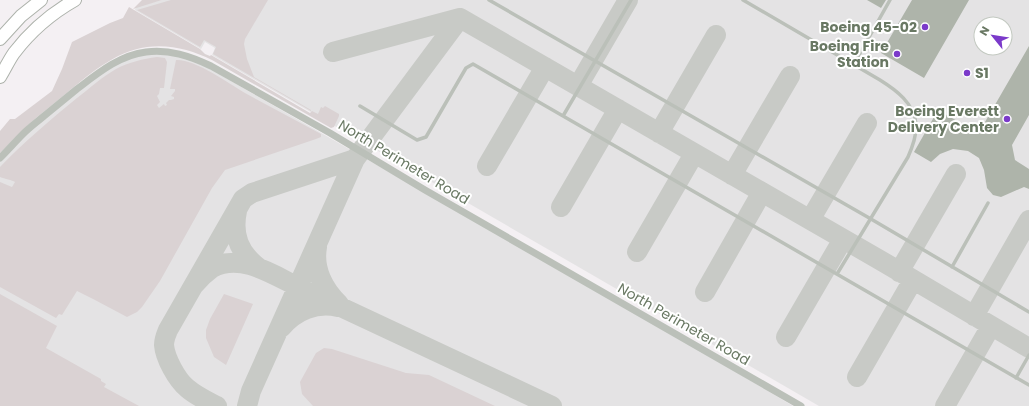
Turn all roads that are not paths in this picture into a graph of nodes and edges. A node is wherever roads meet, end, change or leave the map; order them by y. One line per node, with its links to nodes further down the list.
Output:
1 (41, 0): 7 (highway)
2 (75, 0): 8 (highway)
3 (489, 0): 9 (lane)
4 (631, 0): 9 (lane)
5 (743, 0): 10 (lane)
6 (890, 0): 10 (lane)
7 (0, 39)
8 (14, 54): 11 (highway); 12 (highway)
9 (595, 61): 14 (lane); 17 (lane)
10 (854, 64): 17 (lane)
11 (0, 71)
12 (0, 77)
13 (360, 106): 14 (lane)
14 (563, 116): 19 (lane)
15 (0, 158): 24 (street, North Perimeter Road)
16 (988, 203): 18 (lane)
17 (870, 219): 18 (lane); 19 (lane)
18 (952, 267): 20 (lane)
19 (837, 274): 22 (lane)
20 (1029, 312)
21 (1029, 355): 22 (lane)
22 (1016, 378): 23 (lane)
23 (1029, 385)
24 (801, 406)

